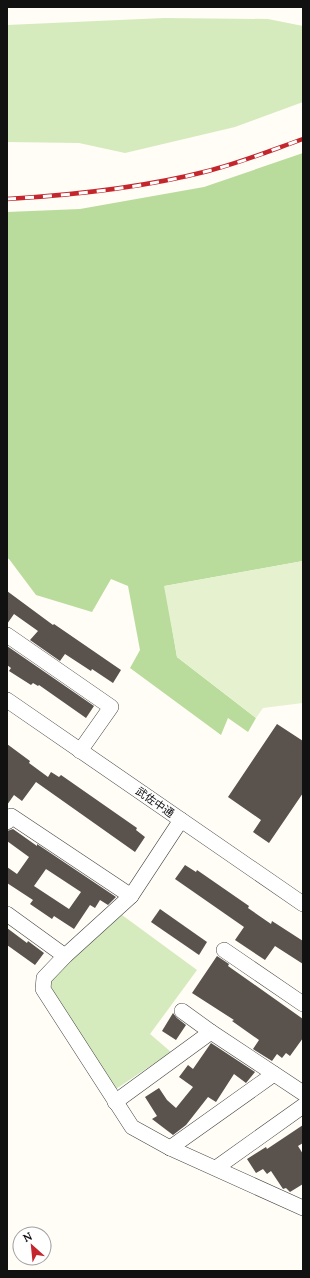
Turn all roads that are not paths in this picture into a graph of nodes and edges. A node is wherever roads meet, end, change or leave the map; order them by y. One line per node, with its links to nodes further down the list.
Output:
1 (7, 634): 3 (street)
2 (7, 700): 3 (street, 武佐中通)
3 (80, 751): 4 (street, 武佐中通)
4 (180, 820): 6 (street); 7 (street, 武佐中通)
5 (7, 822): 6 (street)
6 (132, 896): 10 (street)
7 (303, 904)
8 (7, 914): 10 (street)
9 (224, 950): 11 (street)
10 (65, 956): 16 (street)
11 (303, 1004)
12 (182, 1011): 13 (street)
13 (211, 1032): 14 (street); 16 (street)
14 (274, 1074): 15 (street); 18 (street)
15 (303, 1092)
16 (115, 1102): 18 (street)
17 (303, 1106): 19 (street)
18 (170, 1148): 19 (street)
19 (216, 1168): 20 (street)
20 (303, 1208)

